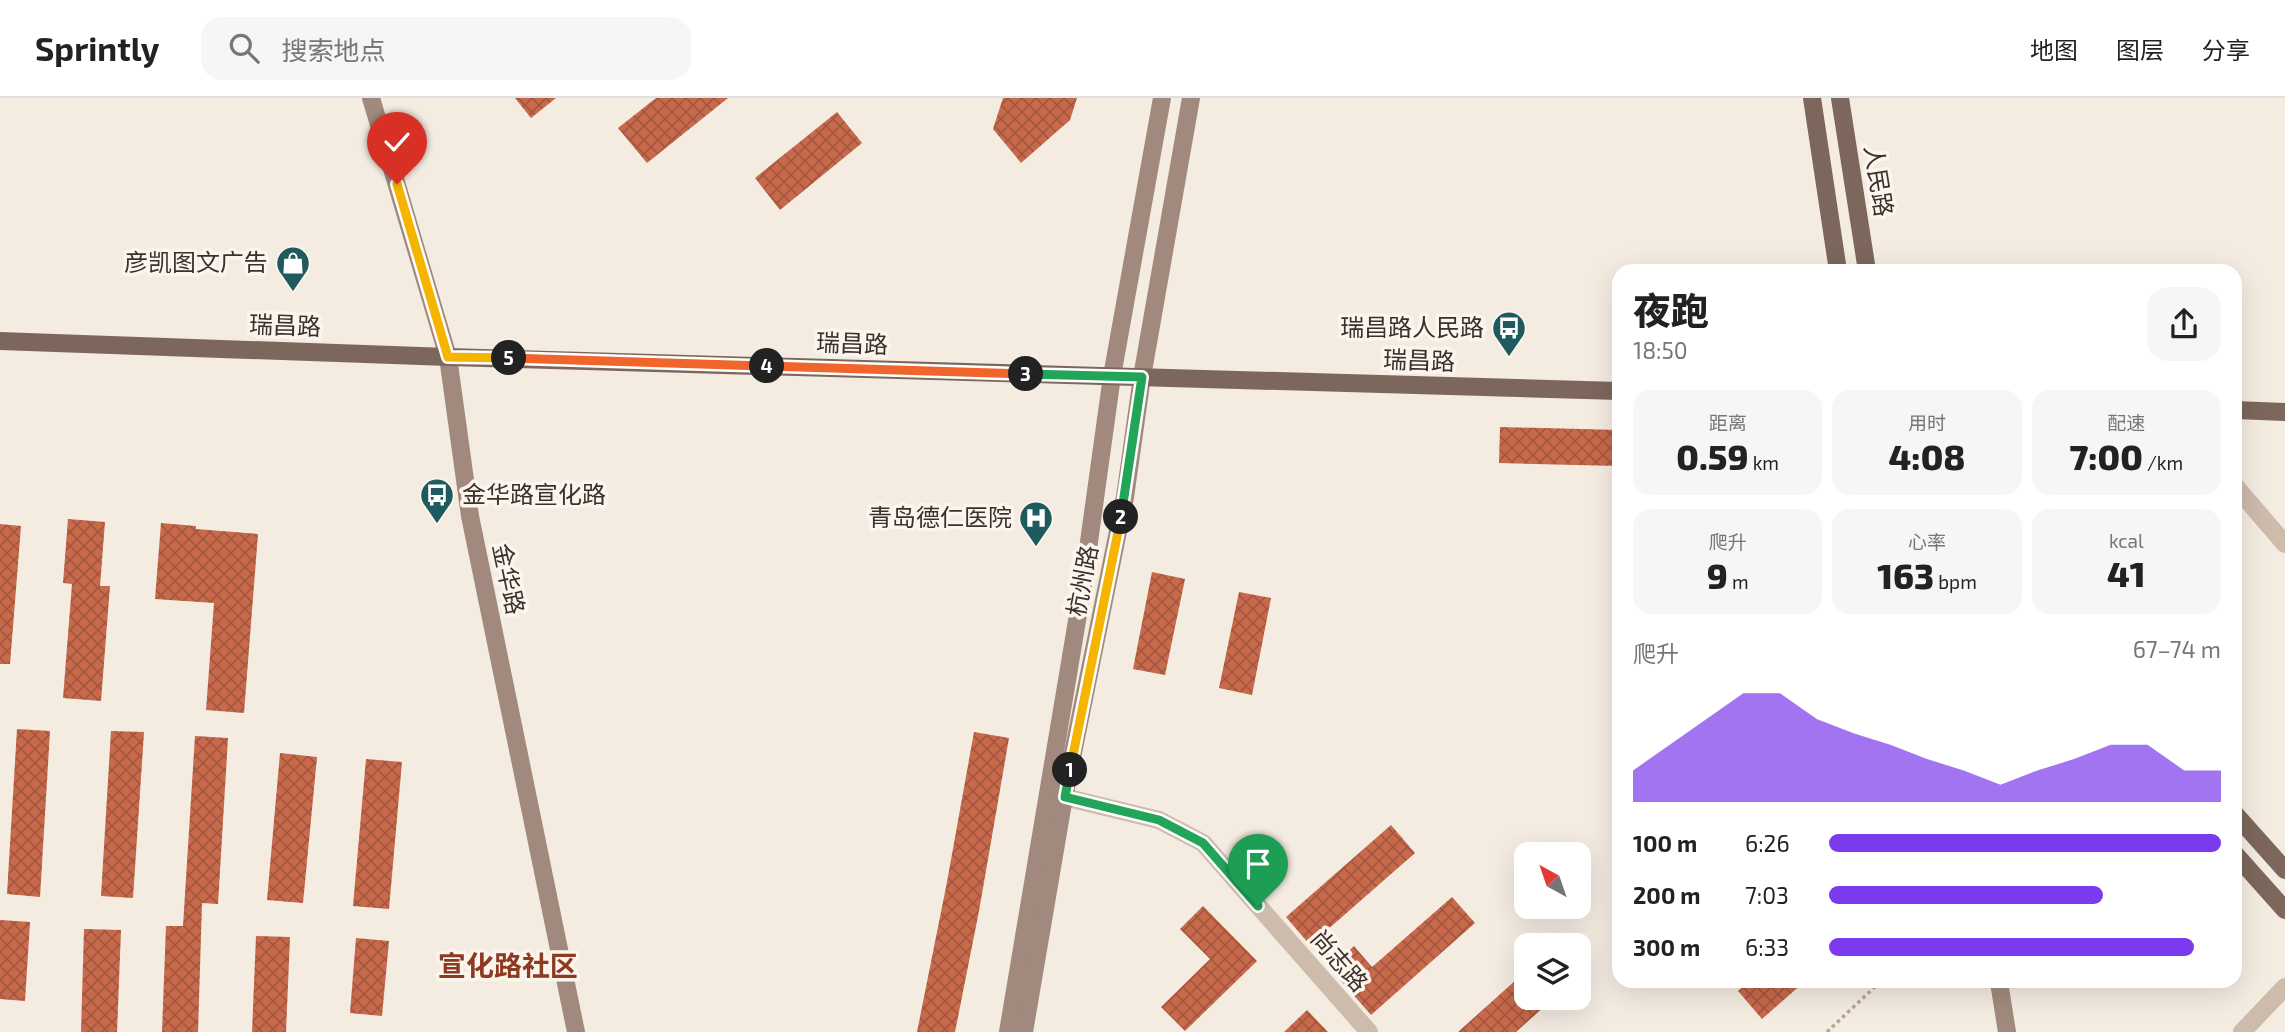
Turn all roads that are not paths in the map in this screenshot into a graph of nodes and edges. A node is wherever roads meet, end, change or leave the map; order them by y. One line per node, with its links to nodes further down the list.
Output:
1 (371, 98): 9 (main road, 金华路)
2 (1162, 98): 10 (main road, 杭州路)
3 (1191, 98): 11 (main road, 杭州路)
4 (1812, 98): 6 (main road)
5 (1840, 98): 7 (main road, 人民路)
6 (1837, 264)
7 (1866, 264)
8 (0, 341): 9 (main road, 瑞昌路)
9 (448, 357): 10 (main road, 瑞昌路); 24 (main road, 金华路)
10 (1112, 376): 11 (main road, 瑞昌路); 25 (main road, 杭州路)
11 (1142, 377): 12 (main road, 瑞昌路); 17 (main road, 杭州路)
12 (1612, 391)
13 (2242, 410): 14 (main road)
14 (2285, 412)
15 (2242, 494): 16 (street)
16 (2285, 544)
17 (1065, 797): 26 (main road, 杭州路); 27 (street, 尚志路)
18 (2242, 822): 20 (main road)
19 (2242, 862): 21 (main road)
20 (2285, 870)
21 (2285, 910)
22 (2000, 988): 28 (main road)
23 (2285, 988): 29 (street)
24 (576, 1032)
25 (1008, 1032)
26 (1024, 1032)
27 (1369, 1032)
28 (2007, 1032)
29 (2242, 1032)

